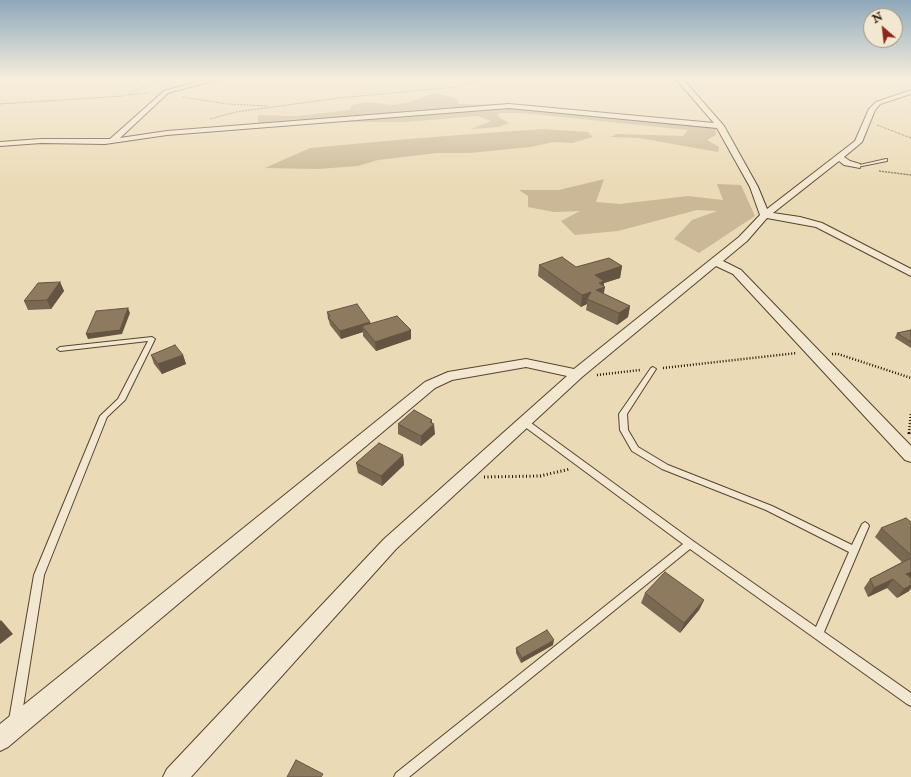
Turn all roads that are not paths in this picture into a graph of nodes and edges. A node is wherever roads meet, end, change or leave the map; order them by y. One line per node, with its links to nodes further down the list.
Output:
1 (141, 114): 7 (street)
2 (404, 114): 7 (street)
3 (596, 114): 6 (street)
4 (710, 114): 6 (street)
5 (870, 114): 9 (street)
6 (720, 126): 12 (street)
7 (112, 141): 8 (street)
8 (0, 144)
9 (839, 156): 11 (street); 12 (street)
10 (886, 160): 11 (lane)
11 (857, 166)
12 (765, 215): 13 (street); 14 (street)
13 (714, 262): 17 (street); 19 (street)
14 (911, 273)
15 (60, 349): 25 (lane)
16 (653, 369): 22 (lane)
17 (577, 374): 18 (street); 25 (street)
18 (524, 422): 21 (lane); 27 (street)
19 (911, 456)
20 (865, 526): 22 (lane)
21 (690, 544): 23 (lane); 28 (lane)
22 (854, 550): 23 (lane)
23 (818, 634): 24 (lane)
24 (911, 700)
25 (14, 728): 26 (street)
26 (0, 739)
27 (175, 777)
28 (400, 777)

